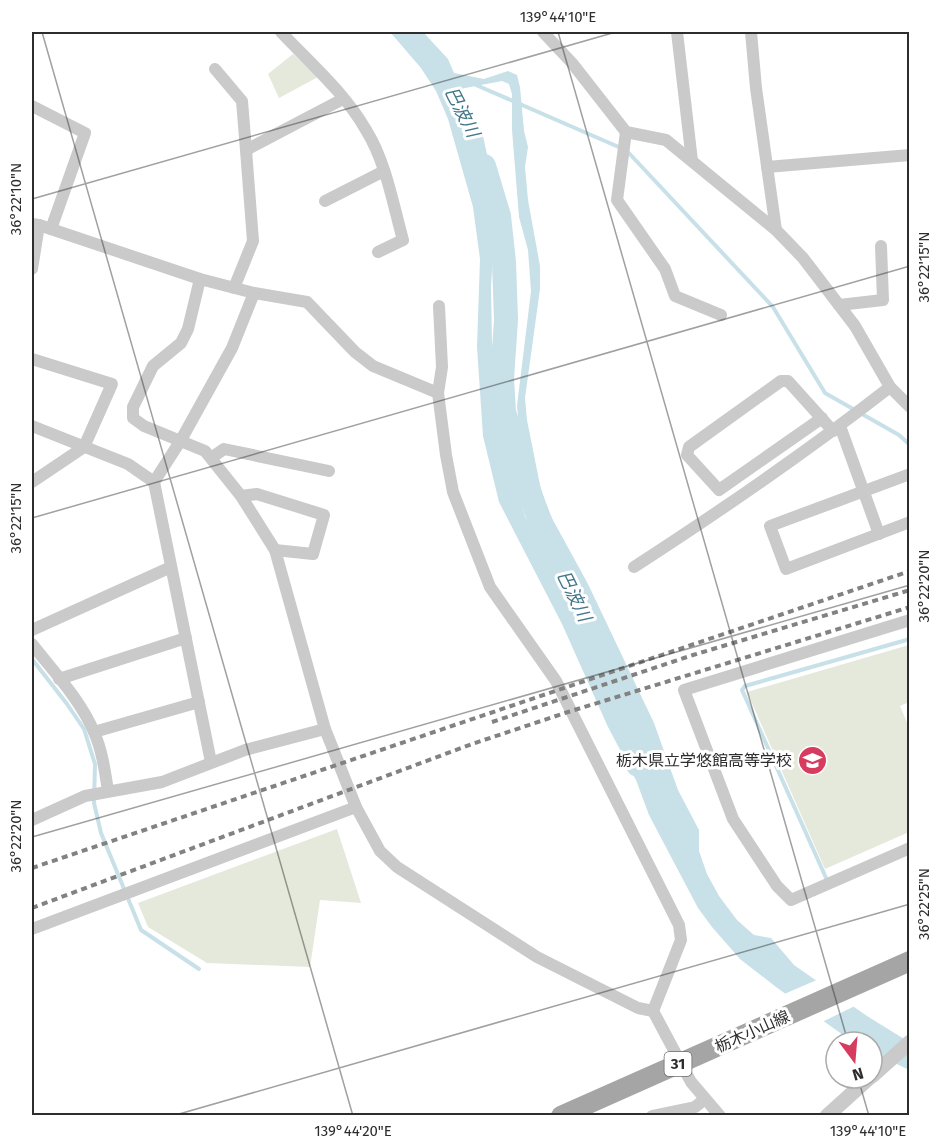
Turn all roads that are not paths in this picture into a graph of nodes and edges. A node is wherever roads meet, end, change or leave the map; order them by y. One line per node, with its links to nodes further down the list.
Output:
1 (281, 32): 6 (street)
2 (543, 32): 8 (street)
3 (677, 32): 11 (street)
4 (751, 32): 12 (street)
5 (215, 69): 9 (street)
6 (344, 99): 9 (street); 13 (street)
7 (33, 112): 15 (street)
8 (627, 132): 11 (street); 25 (street)
9 (246, 150): 21 (street)
10 (909, 155): 12 (street)
11 (692, 161): 16 (street)
12 (767, 167): 16 (street)
13 (384, 171): 14 (street); 18 (street)
14 (325, 201)
15 (41, 226): 19 (street); 20 (street)
16 (776, 230): 23 (street)
17 (881, 246): 23 (street)
18 (378, 252)
19 (32, 269)
20 (200, 279): 21 (street); 33 (street)
21 (234, 288): 22 (street)
22 (254, 293): 28 (street); 33 (street)
23 (839, 305): 27 (street)
24 (439, 306): 28 (street)
25 (721, 315)
26 (32, 359): 34 (street)
27 (890, 387): 29 (street); 32 (street)
28 (438, 393): 62 (street)
29 (909, 407)
30 (822, 418): 30 (street); 32 (street)
31 (32, 426): 34 (street)
32 (837, 428): 40 (street); 46 (street)
33 (181, 440): 35 (street); 39 (street)
34 (84, 447): 38 (street); 39 (street)
35 (211, 458): 36 (street); 41 (street)
36 (329, 471)
37 (909, 474): 40 (street)
38 (32, 482)
39 (154, 482): 45 (street)
40 (864, 491): 43 (street); 43 (street)
41 (240, 496): 44 (street); 44 (street)
42 (909, 522): 43 (street)
43 (879, 534)
44 (275, 550): 53 (street)
45 (171, 567): 48 (street); 49 (street)
46 (634, 567)
47 (909, 620): 59 (street)
48 (32, 630)
49 (186, 638): 51 (street); 52 (street)
50 (32, 644): 51 (street)
51 (59, 679): 54 (street)
52 (199, 702): 54 (street); 55 (street)
53 (325, 729): 55 (street); 57 (street)
54 (94, 732): 56 (street)
55 (211, 762): 56 (street)
56 (108, 791): 58 (street)
57 (356, 807): 60 (street); 62 (street)
58 (32, 820)
59 (909, 848)
60 (32, 929)
61 (909, 961): 64 (main road, 栃木小山線 / 31)
62 (652, 1011): 64 (street)
63 (909, 1042): 65 (street)
64 (679, 1063): 67 (street); 68 (main road, 栃木小山線 / 31)
65 (884, 1065)
66 (856, 1090): 71 (street)
67 (705, 1099): 69 (street); 70 (street)
68 (564, 1115)
69 (652, 1116)
70 (720, 1116)
71 (827, 1116)

